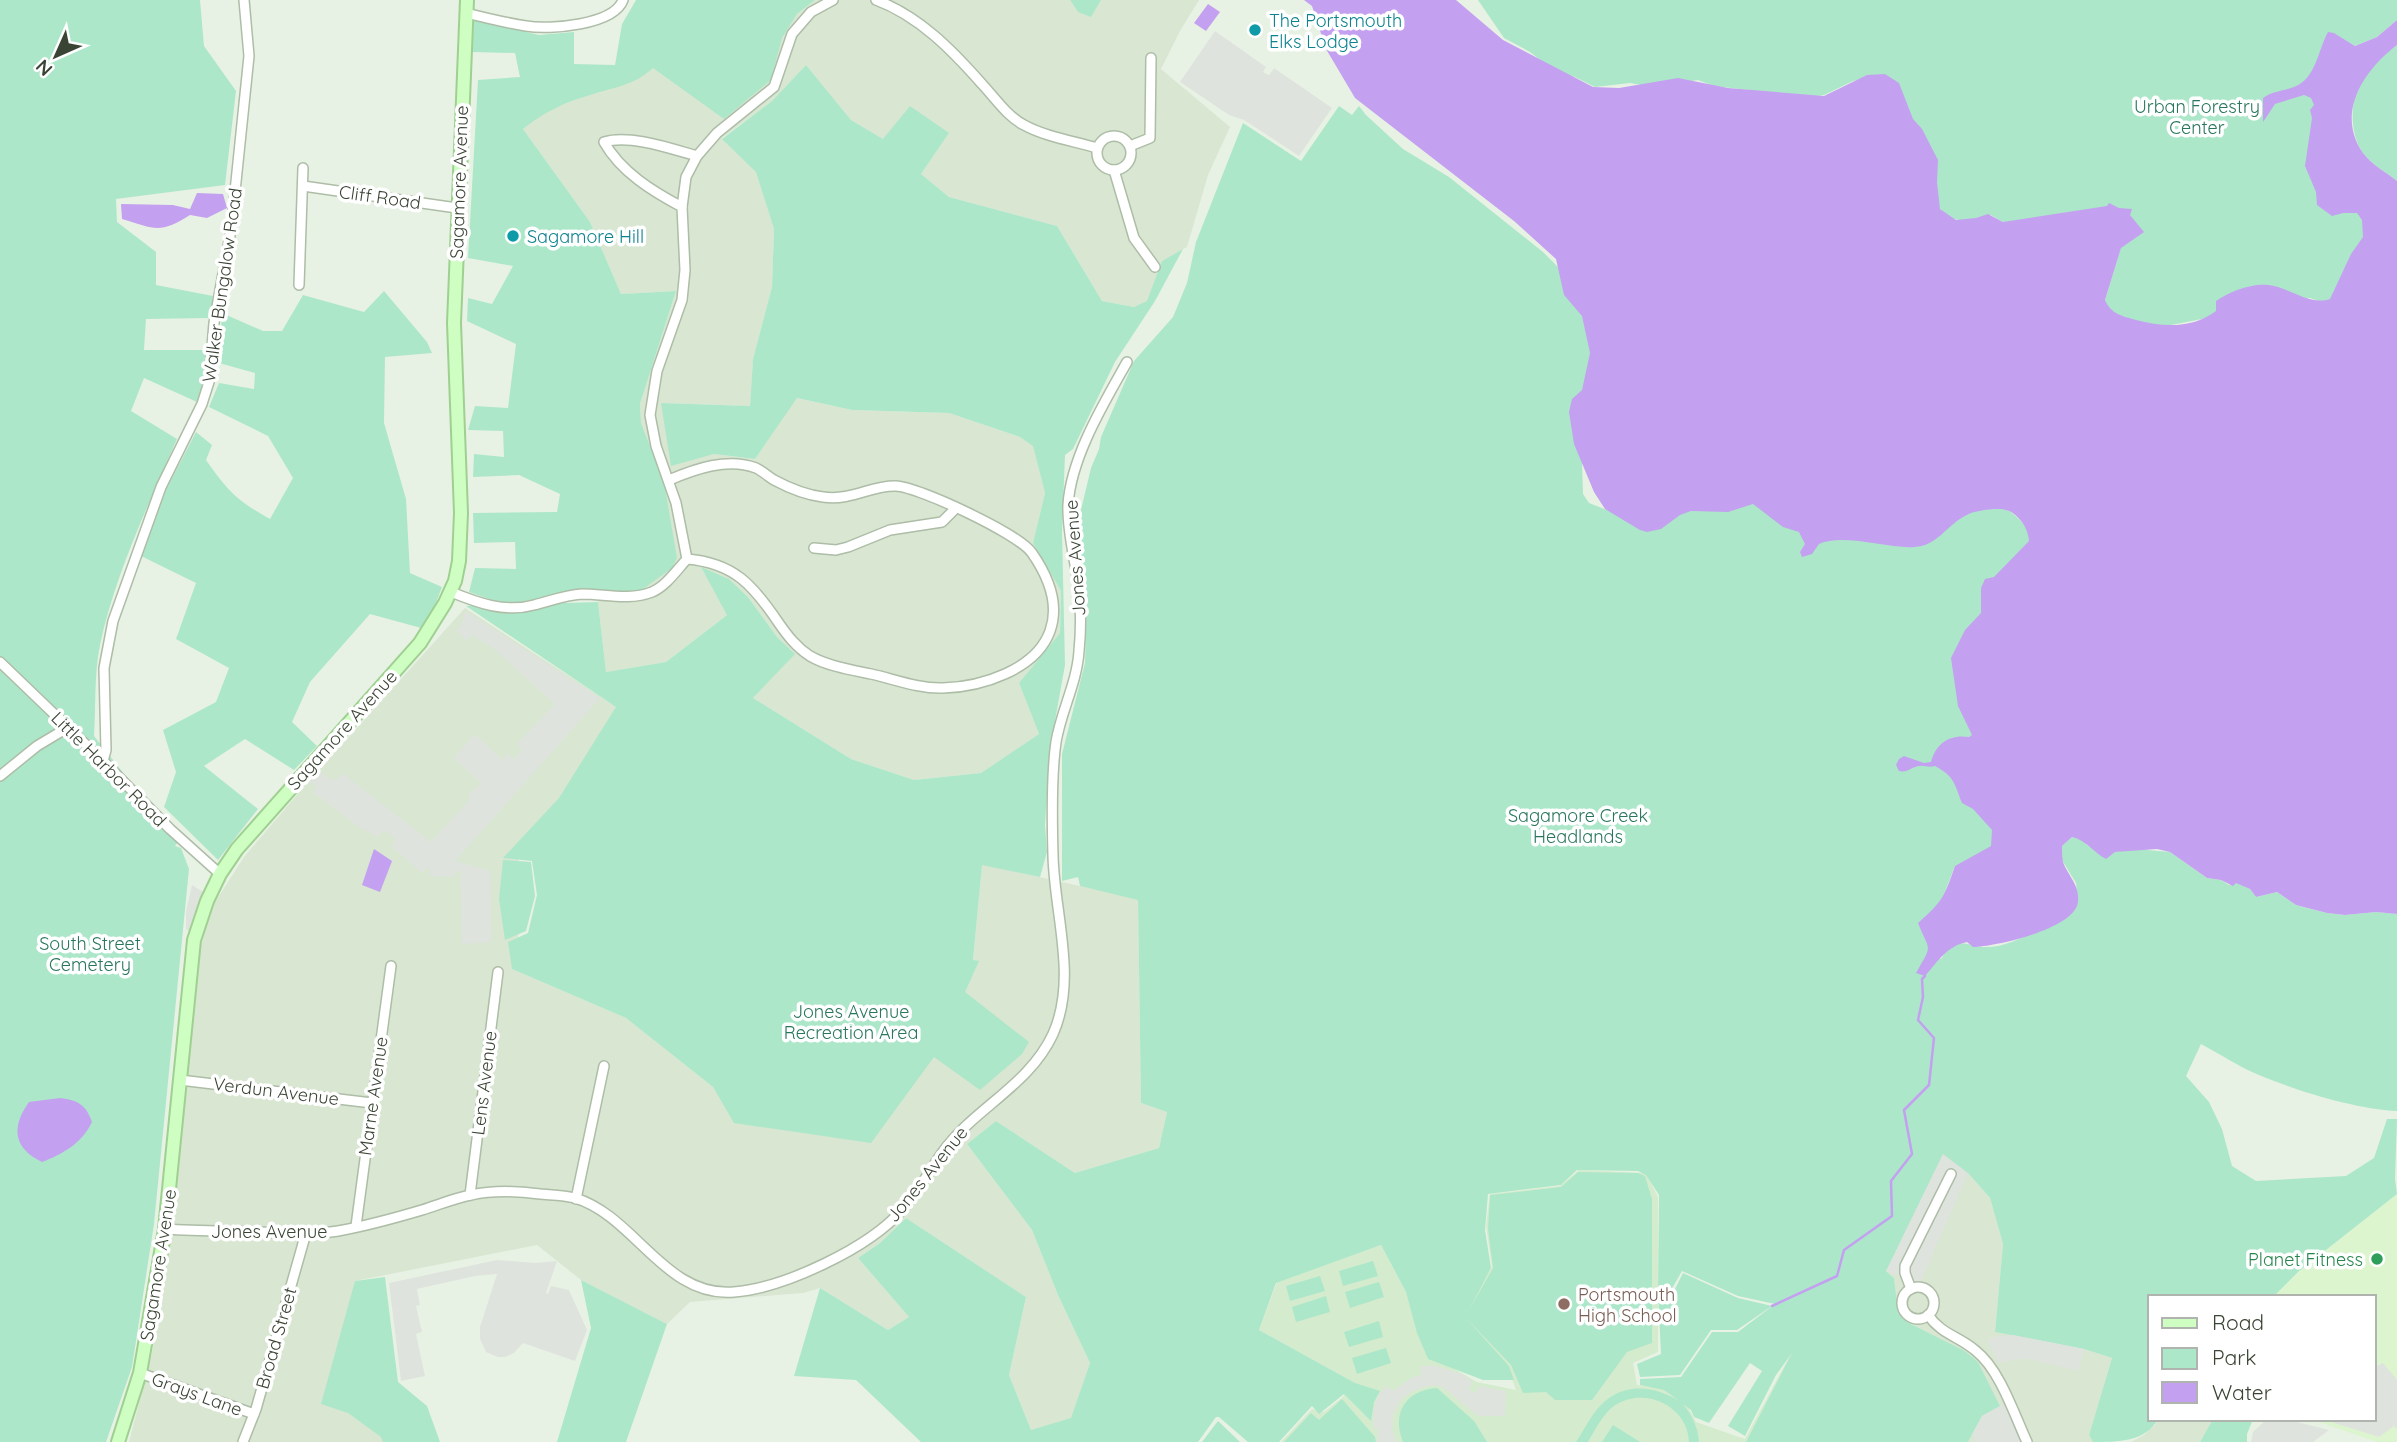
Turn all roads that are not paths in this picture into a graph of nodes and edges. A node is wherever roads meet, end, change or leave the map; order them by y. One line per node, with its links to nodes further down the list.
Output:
1 (244, 0): 25 (street, Walker Bungalow Road)
2 (623, 0): 5 (street)
3 (832, 0): 9 (street)
4 (876, 0): 8 (street)
5 (467, 7): 13 (main road, Sagamore Avenue)
6 (1151, 58): 7 (street)
7 (1130, 146): 8 (street); 11 (street)
8 (1097, 148): 11 (street)
9 (697, 156): 14 (street); 14 (street)
10 (303, 168): 12 (street)
11 (1114, 170): 15 (street)
12 (303, 186): 13 (street, Cliff Road); 16 (street)
13 (457, 208): 22 (main road, Sagamore Avenue)
14 (682, 208): 18 (street)
15 (1155, 267)
16 (299, 285)
17 (1127, 362): 35 (street, Jones Avenue)
18 (669, 480): 19 (street); 21 (street)
19 (956, 508): 20 (street); 21 (street)
20 (814, 548)
21 (687, 559): 22 (street)
22 (451, 592): 27 (main road, Sagamore Avenue)
23 (0, 662): 24 (street, Little Harbor Road)
24 (67, 728): 25 (street, Little Harbor Road); 26 (street)
25 (103, 761): 27 (street, Little Harbor Road)
26 (0, 776)
27 (220, 874): 31 (main road, Sagamore Avenue)
28 (391, 966): 32 (street, Marne Avenue)
29 (498, 972): 34 (street, Lens Avenue)
30 (604, 1066): 35 (street)
31 (180, 1080): 32 (street, Verdun Avenue); 37 (main road, Sagamore Avenue)
32 (372, 1103): 36 (street, Marne Avenue)
33 (1951, 1174): 39 (street)
34 (470, 1195): 35 (street, Jones Avenue); 36 (street, Jones Avenue)
35 (576, 1199)
36 (356, 1226): 38 (street, Jones Avenue)
37 (165, 1229): 38 (street, Jones Avenue); 41 (main road, Sagamore Avenue)
38 (306, 1233): 42 (street, Broad Street)
39 (1911, 1289): 40 (street); 40 (street)
40 (1928, 1315): 45 (street)
41 (140, 1373): 42 (street, Grays Lane); 43 (main road, Sagamore Avenue)
42 (254, 1414): 44 (street, Broad Street)
43 (118, 1442)
44 (243, 1442)
45 (2027, 1442)

